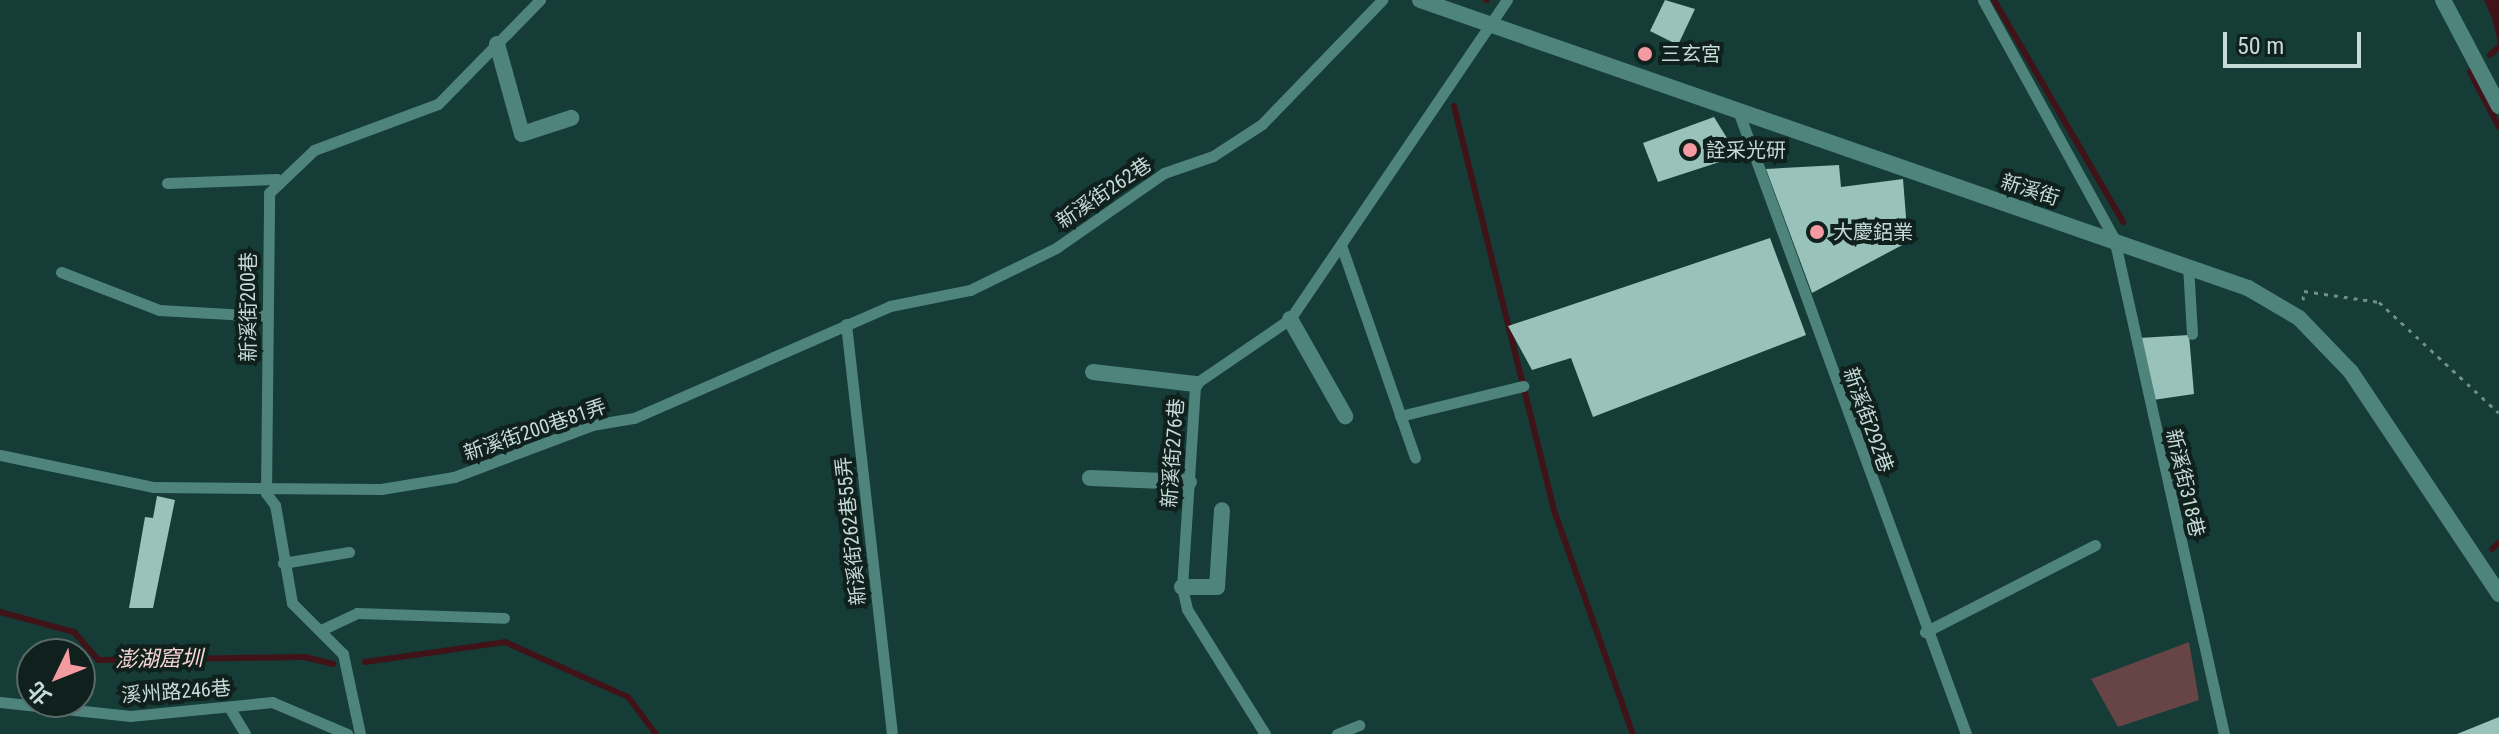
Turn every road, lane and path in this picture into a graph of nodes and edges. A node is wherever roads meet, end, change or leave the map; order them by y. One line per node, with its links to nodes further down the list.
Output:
1 (540, 0): 8 (lane)
2 (1382, 0): 21 (lane, 新溪街262巷)
3 (1420, 0): 7 (street, 新溪街)
4 (1507, 0): 7 (lane, 新溪街276巷)
5 (1983, 0): 14 (lane, 新溪街318巷)
6 (2443, 0): 9 (street)
7 (1493, 24): 10 (street, 新溪街); 15 (lane, 新溪街276巷)
8 (497, 44): 11 (street); 12 (lane)
9 (2499, 106)
10 (1740, 116): 14 (street, 新溪街); 42 (lane, 新溪街292巷)
11 (571, 118)
12 (277, 179): 13 (lane); 18 (lane, 新溪街200巷)
13 (167, 183)
14 (2114, 238): 16 (street, 新溪街); 53 (lane, 新溪街318巷)
15 (1341, 245): 20 (lane, 新溪街276巷); 28 (lane)
16 (2188, 266): 19 (street, 新溪街); 22 (lane)
17 (61, 272): 18 (lane)
18 (267, 316): 33 (lane, 新溪街200巷)
19 (2299, 318): 26 (path); 39 (street, 新溪街)
20 (1290, 319): 24 (lane, 新溪街276巷); 27 (street)
21 (846, 324): 33 (lane, 新溪街200巷81弄); 49 (lane, 新溪街262巷55弄)
22 (2192, 334)
23 (1093, 372): 24 (street)
24 (1195, 384): 32 (lane, 新溪街276巷)
25 (1523, 386): 28 (lane)
26 (2499, 413)
27 (1345, 416)
28 (1400, 416): 30 (lane)
29 (0, 455): 33 (lane, 新溪街200巷81弄)
30 (1415, 457)
31 (1090, 478): 32 (street)
32 (1189, 482): 38 (lane, 新溪街276巷)
33 (266, 493): 37 (lane, 新溪街200巷)
34 (1222, 510): 38 (street)
35 (2095, 545): 42 (lane)
36 (349, 552): 37 (lane)
37 (283, 563): 41 (lane, 新溪街200巷)
38 (1182, 587): 50 (lane, 新溪街276巷)
39 (2499, 594)
40 (504, 618): 41 (lane)
41 (321, 630): 48 (lane, 新溪街200巷)
42 (1925, 632): 52 (lane, 新溪街292巷)
43 (0, 702): 44 (lane, 溪州路246巷)
44 (229, 707): 46 (lane); 47 (lane, 溪州路246巷)
45 (1359, 725): 51 (lane)
46 (245, 734)
47 (347, 734)
48 (360, 734)
49 (892, 734)
50 (1265, 734)
51 (1337, 734)
52 (1966, 734)
53 (2224, 734)

